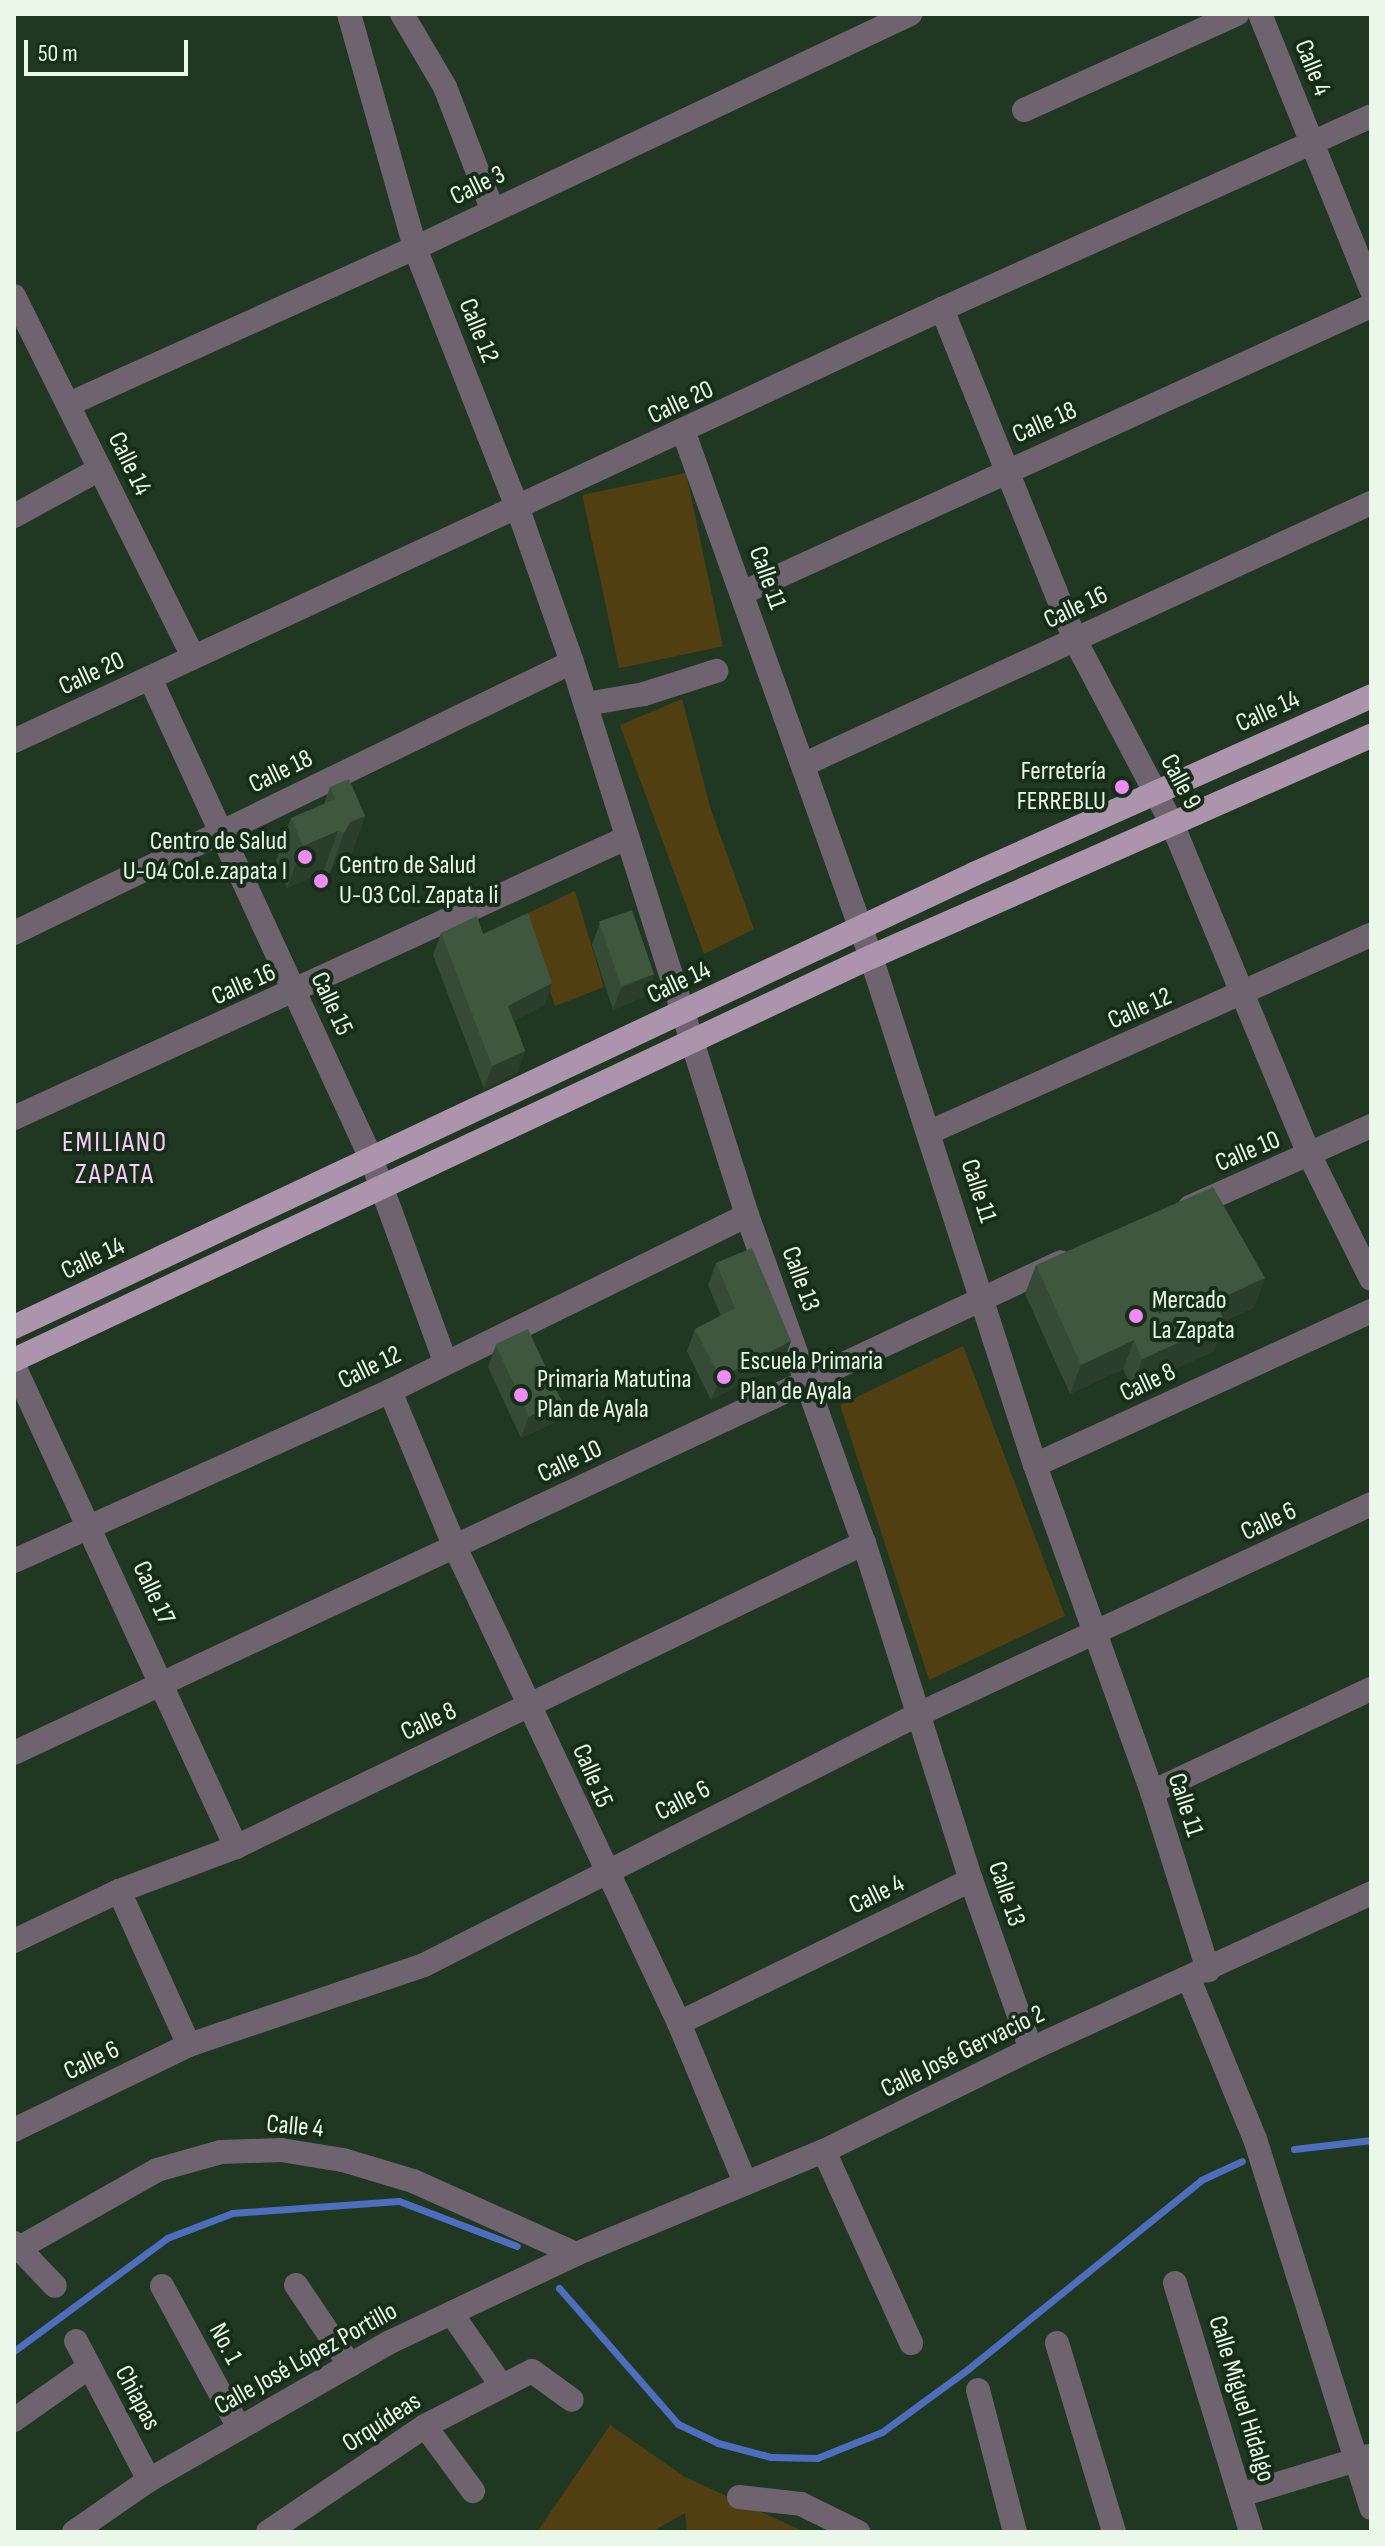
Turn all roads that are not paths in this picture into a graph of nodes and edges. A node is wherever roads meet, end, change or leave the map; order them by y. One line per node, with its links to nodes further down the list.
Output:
1 (349, 14): 10 (street, Calle 12)
2 (402, 14): 9 (street)
3 (910, 14): 9 (street, Calle 3)
4 (1237, 14): 6 (street)
5 (1260, 14): 8 (street, Calle 4)
6 (1024, 110)
7 (1371, 116): 8 (street, Calle 20)
8 (1312, 143): 11 (street, Calle 4); 14 (street, Calle 20)
9 (492, 209): 10 (street, Calle 3)
10 (415, 248): 15 (street, Calle 3); 20 (street, Calle 12)
11 (1371, 289)
12 (15, 300): 15 (street, Calle 14)
13 (1371, 306): 18 (street, Calle 18)
14 (942, 309): 16 (street, Calle 20); 18 (street, Calle 9)
15 (69, 404): 17 (street, Calle 14)
16 (684, 433): 20 (street, Calle 20); 22 (street, Calle 11)
17 (100, 469): 21 (street); 24 (street, Calle 14)
18 (1010, 470): 22 (street, Calle 18); 23 (street, Calle 9)
19 (1371, 503): 23 (street, Calle 16)
20 (518, 509): 24 (street, Calle 20); 25 (street, Calle 12)
21 (14, 516)
22 (742, 593): 32 (street, Calle 11)
23 (1075, 640): 32 (street, Calle 16); 33 (street, Calle 9)
24 (193, 657): 27 (street, Calle 20)
25 (572, 662): 29 (street, Calle 13); 35 (street, Calle 18)
26 (716, 671): 29 (street)
27 (150, 678): 31 (street, Calle 20); 35 (street, Calle 15)
28 (1371, 696): 33 (main road, Calle 14)
29 (586, 704): 36 (street, Calle 13)
30 (1371, 736): 34 (main road)
31 (14, 741)
32 (805, 764): 37 (street, Calle 11)
33 (1155, 794): 34 (street, Calle 9); 37 (main road, Calle 14)
34 (1173, 826): 40 (main road); 42 (street, Calle 9)
35 (221, 832): 38 (street, Calle 18); 41 (street, Calle 15)
36 (626, 838): 41 (street, Calle 16); 43 (street, Calle 13)
37 (860, 929): 40 (street, Calle 11); 43 (main road, Calle 14)
38 (14, 933)
39 (1371, 935): 42 (street, Calle 12)
40 (871, 957): 44 (main road); 47 (street, Calle 11)
41 (295, 993): 45 (street, Calle 16); 49 (street, Calle 15)
42 (1242, 995): 47 (street, Calle 12); 48 (street, Calle 9)
43 (681, 1014): 44 (street, Calle 13); 49 (main road, Calle 14)
44 (690, 1042): 50 (main road); 51 (street, Calle 13)
45 (14, 1118)
46 (1371, 1126): 48 (street, Calle 10)
47 (930, 1132): 55 (street, Calle 11)
48 (1310, 1156): 52 (street, Calle 10); 54 (street, Calle 9)
49 (371, 1158): 50 (street, Calle 15); 57 (main road, Calle 14)
50 (382, 1184): 58 (street, Calle 15); 59 (main road)
51 (747, 1215): 58 (street, Calle 12); 60 (street, Calle 13)
52 (1168, 1216)
53 (1082, 1253): 55 (street, Calle 10)
54 (1371, 1279)
55 (983, 1295): 60 (street, Calle 10); 62 (street, Calle 11)
56 (1371, 1311): 62 (street, Calle 8)
57 (14, 1327)
58 (445, 1361): 61 (street, Calle 12)
59 (14, 1363): 64 (street, Calle 17)
60 (807, 1382): 65 (street, Calle 13); 66 (street, Calle 10)
61 (390, 1391): 64 (street, Calle 12); 66 (street, Calle 15)
62 (1035, 1465): 68 (street, Calle 11)
63 (1371, 1504): 68 (street, Calle 6)
64 (92, 1528): 67 (street, Calle 12); 69 (street, Calle 17)
65 (864, 1543): 71 (street, Calle 8); 72 (street, Calle 13)
66 (455, 1547): 69 (street, Calle 10); 71 (street, Calle 15)
67 (14, 1561)
68 (1096, 1634): 72 (street, Calle 6); 74 (street, Calle 11)
69 (164, 1683): 73 (street, Calle 10); 75 (street, Calle 17)
70 (1371, 1689): 74 (street)
71 (532, 1705): 75 (street, Calle 8); 76 (street, Calle 15)
72 (919, 1714): 76 (street, Calle 6); 77 (street, Calle 13)
73 (14, 1753)
74 (1152, 1792): 81 (street, Calle 11)
75 (236, 1847): 78 (street, Calle 8)
76 (604, 1872): 82 (street, Calle 15); 83 (street, Calle 6)
77 (971, 1880): 82 (street, Calle 4); 84 (street, Calle 13)
78 (119, 1891): 80 (street, Calle 8); 83 (street)
79 (1371, 1893): 81 (street, Calle José Gervacio 2)
80 (14, 1941)
81 (1198, 1974): 84 (street, Calle José Gervacio 2); 106 (street, Calle 11)
82 (679, 2023): 87 (street, Calle 15)
83 (189, 2045): 85 (street, Calle 6)
84 (1031, 2049): 86 (street, Calle José Gervacio 2)
85 (14, 2130)
86 (824, 2151): 87 (street, Calle José Gervacio 2); 96 (street)
87 (745, 2182): 89 (street, Calle José Gervacio 2)
88 (15, 2248): 89 (street, Calle 4); 92 (street)
89 (576, 2254): 94 (street, Calle José López Portillo)
90 (1175, 2283): 109 (street, Calle Miguel Hidalgo)
91 (296, 2285): 98 (street)
92 (55, 2286)
93 (162, 2286): 105 (street, No. 1)
94 (452, 2314): 98 (street, Calle José López Portillo); 100 (street)
95 (76, 2341): 99 (street, Chiapas)
96 (911, 2343)
97 (1057, 2343): 116 (street)
98 (350, 2365): 105 (street, Calle José López Portillo)
99 (89, 2367): 103 (street); 107 (street, Chiapas)
100 (501, 2385): 102 (street, Orquídeas); 104 (street, Orquídeas)
101 (978, 2390): 115 (street)
102 (572, 2400)
103 (14, 2420)
104 (425, 2426): 108 (street); 113 (street, Orquídeas)
105 (239, 2428): 107 (street, Calle José López Portillo)
106 (1364, 2458): 109 (street); 111 (street, Calle 11)
107 (149, 2480): 112 (street, Calle José López Portillo)
108 (473, 2491)
109 (1241, 2495): 117 (street, Calle Miguel Hidalgo)
110 (739, 2497): 114 (street)
111 (1371, 2508)
112 (74, 2532)
113 (268, 2532)
114 (858, 2532)
115 (1015, 2532)
116 (1114, 2532)
117 (1251, 2532)

